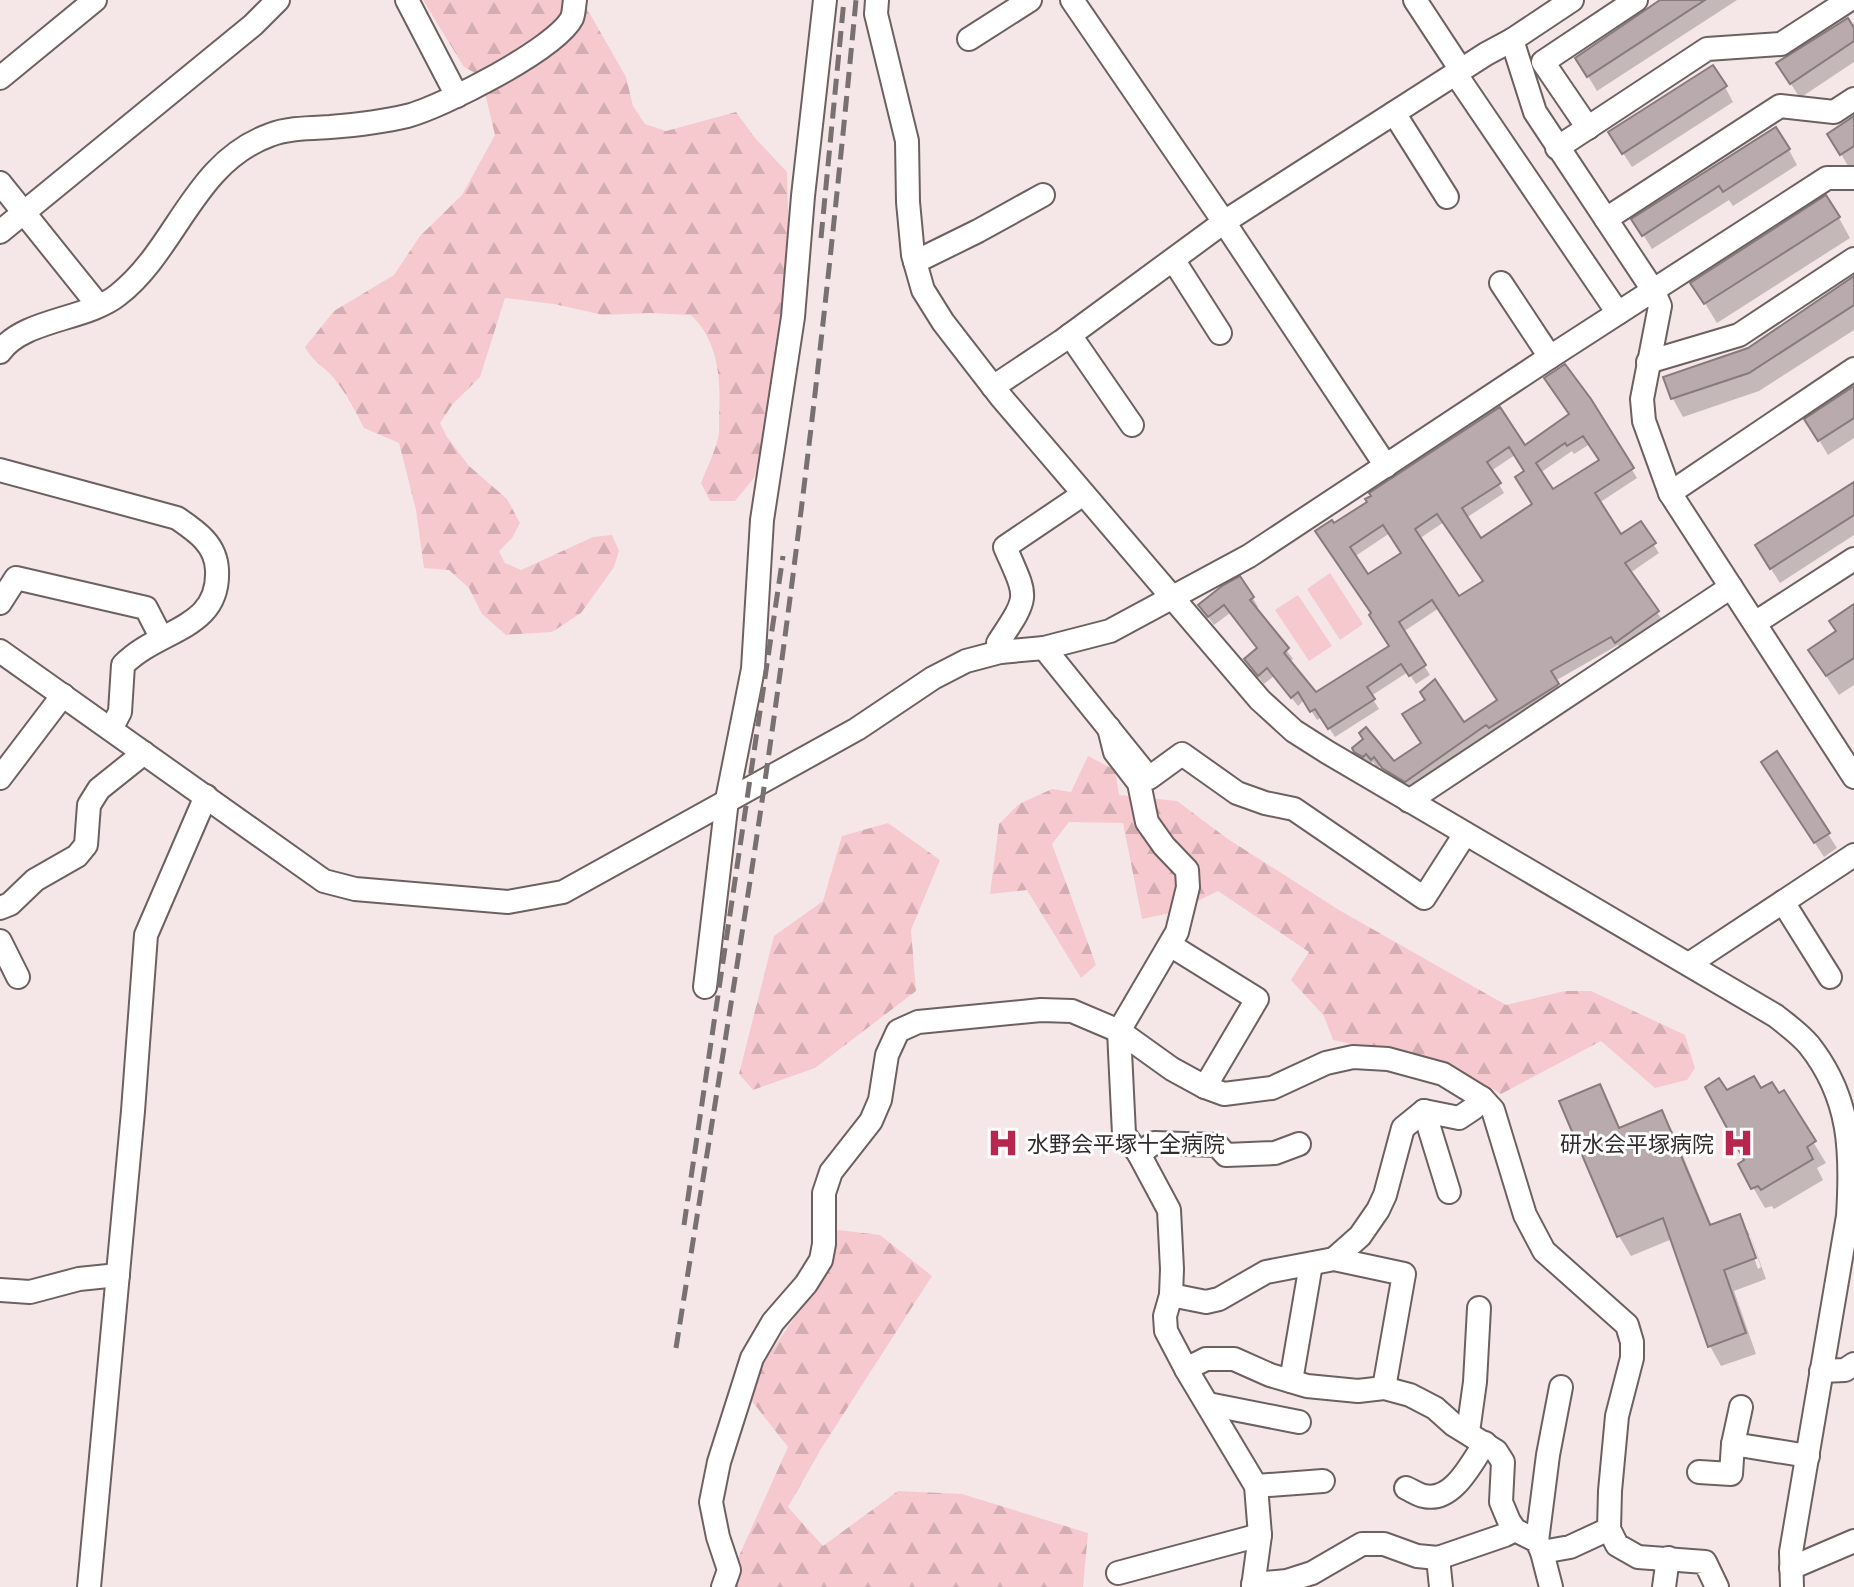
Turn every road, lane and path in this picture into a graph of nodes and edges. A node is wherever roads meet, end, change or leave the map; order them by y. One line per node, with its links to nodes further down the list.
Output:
1 (95, 0): 16 (street)
2 (278, 0): 26 (street)
3 (407, 0): 17 (street)
4 (575, 0): 17 (street)
5 (825, 0): 65 (street)
6 (877, 0): 32 (street)
7 (1030, 0): 13 (street)
8 (1072, 0): 28 (street)
9 (1415, 0): 15 (street)
10 (1572, 0): 14 (street)
11 (1636, 0): 20 (street)
12 (1849, 0): 20 (street)
13 (969, 39)
14 (1512, 40): 15 (street); 21 (street)
15 (1458, 72): 19 (street); 36 (street)
16 (0, 78)
17 (457, 96): 35 (street)
18 (1854, 99): 27 (street)
19 (1394, 113): 25 (street); 28 (street)
20 (1588, 128): 21 (street)
21 (1557, 148): 27 (street)
22 (1854, 178): 34 (street)
23 (0, 183): 26 (street)
24 (1043, 195): 32 (street)
25 (1447, 197)
26 (24, 212): 29 (street); 35 (street)
27 (1606, 219): 34 (street)
28 (1224, 222): 31 (street); 45 (street)
29 (0, 232)
30 (1854, 259): 41 (street)
31 (1174, 261): 37 (street); 38 (street)
32 (915, 262): 43 (street)
33 (1501, 283): 40 (street)
34 (1653, 290): 36 (street); 41 (street)
35 (98, 305): 39 (street)
36 (1618, 313): 40 (street)
37 (1220, 333)
38 (1070, 335): 43 (street); 44 (street)
39 (0, 352)
40 (1550, 357): 45 (street)
41 (1648, 362): 47 (street)
42 (1854, 369): 47 (street)
43 (993, 387): 48 (street)
44 (1132, 425)
45 (1386, 466): 51 (street)
46 (0, 470): 54 (street)
47 (1670, 493): 50 (street)
48 (1082, 495): 51 (street); 57 (street)
49 (1854, 559): 53 (street)
50 (1731, 587): 53 (street); 66 (street)
51 (1173, 598): 55 (street); 66 (street)
52 (0, 603): 54 (street)
53 (1755, 623): 62 (street)
54 (161, 637): 60 (street)
55 (1044, 648): 57 (street); 59 (street)
56 (0, 651): 58 (street)
57 (1000, 652): 65 (street)
58 (63, 695): 60 (street); 63 (street)
59 (1109, 728): 67 (street); 71 (street)
60 (111, 729): 61 (street)
61 (144, 753): 64 (street); 70 (street)
62 (1854, 777)
63 (0, 778)
64 (206, 796): 65 (street); 85 (street)
65 (727, 800): 74 (street)
66 (1409, 801): 67 (street)
67 (1465, 834): 72 (street)
68 (1854, 855): 69 (street)
69 (1783, 902): 72 (street); 73 (street)
70 (0, 908)
71 (1170, 945): 75 (street); 76 (street)
72 (1689, 964): 81 (street)
73 (1830, 977)
74 (705, 987)
75 (1119, 1031): 76 (street); 80 (street); 116 (street)
76 (1205, 1087): 77 (street)
77 (1482, 1098): 78 (street); 105 (street)
78 (1424, 1111): 82 (street); 83 (street)
79 (1299, 1144): 80 (street)
80 (1139, 1154): 87 (street)
81 (1853, 1163): 91 (street)
82 (1449, 1192)
83 (1334, 1259): 84 (street); 94 (street)
84 (1311, 1264): 87 (street); 92 (street)
85 (118, 1275): 86 (street); 115 (street)
86 (0, 1290)
87 (1171, 1295): 90 (street)
88 (1479, 1308): 98 (street)
89 (1854, 1364): 91 (street)
90 (1186, 1369): 92 (street); 95 (street)
91 (1821, 1371): 100 (street)
92 (1291, 1381): 94 (street)
93 (1561, 1387): 109 (street)
94 (1384, 1388): 98 (street)
95 (1208, 1404): 97 (street); 103 (street)
96 (1741, 1407): 99 (street)
97 (1299, 1422)
98 (1476, 1437): 104 (street); 106 (street)
99 (1733, 1444): 100 (street); 101 (street)
100 (1808, 1456): 113 (street)
101 (1699, 1472)
102 (1323, 1481): 103 (street)
103 (1256, 1486): 107 (street)
104 (1406, 1488)
105 (1609, 1529): 109 (street); 111 (street)
106 (1515, 1530): 109 (street); 110 (street)
107 (1260, 1535): 112 (street); 114 (street)
108 (1854, 1541): 113 (street)
109 (1540, 1547): 118 (street)
110 (1438, 1558): 114 (street); 117 (street)
111 (1668, 1558): 119 (street); 120 (street)
112 (1118, 1573)
113 (1791, 1577)
114 (1253, 1585)
115 (89, 1587)
116 (723, 1587)
117 (1441, 1587)
118 (1551, 1587)
119 (1664, 1587)
120 (1717, 1587)

